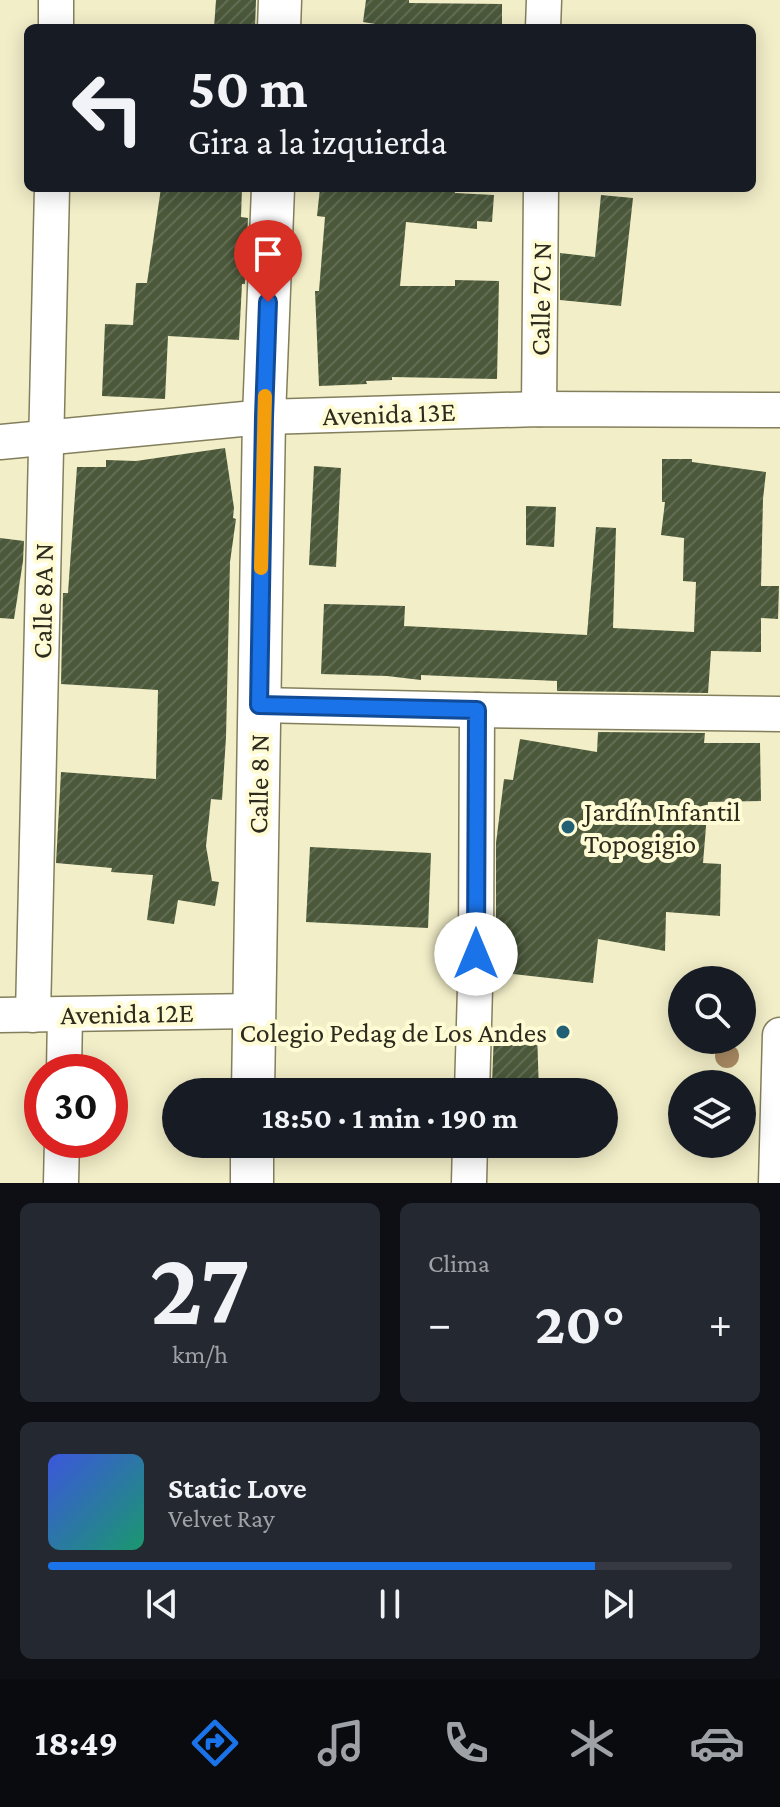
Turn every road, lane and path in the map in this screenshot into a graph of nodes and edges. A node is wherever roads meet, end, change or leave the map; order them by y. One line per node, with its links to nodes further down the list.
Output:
1 (56, 0): 4 (street)
2 (280, 0): 5 (street)
3 (544, 0): 6 (street)
4 (56, 24)
5 (279, 24)
6 (543, 24)
7 (52, 192): 13 (street, Calle 8A N)
8 (273, 192): 12 (street, Calle 8 N)
9 (541, 192): 10 (street, Calle 7C N)
10 (539, 409): 11 (street, Avenida 13E); 12 (street, Avenida 13E)
11 (780, 410)
12 (264, 417): 13 (street, Avenida 13E); 15 (street, Calle 8 N)
13 (46, 437): 14 (street, Avenida 13E); 19 (street, Calle 8A N)
14 (0, 442)
15 (259, 705): 16 (street); 18 (street, Calle 8 N)
16 (477, 710): 17 (street); 23 (street)
17 (780, 714)
18 (253, 1011): 19 (street, Avenida 12E); 22 (street, Calle 8 N)
19 (33, 1015): 21 (street, Calle 8A N)
20 (780, 1035): 30 (street)
21 (54, 1054)
22 (253, 1078)
23 (472, 1078)
24 (62, 1158): 27 (street)
25 (252, 1158): 28 (street)
26 (470, 1158): 29 (street)
27 (61, 1183)
28 (252, 1183)
29 (469, 1183)
30 (776, 1183)

